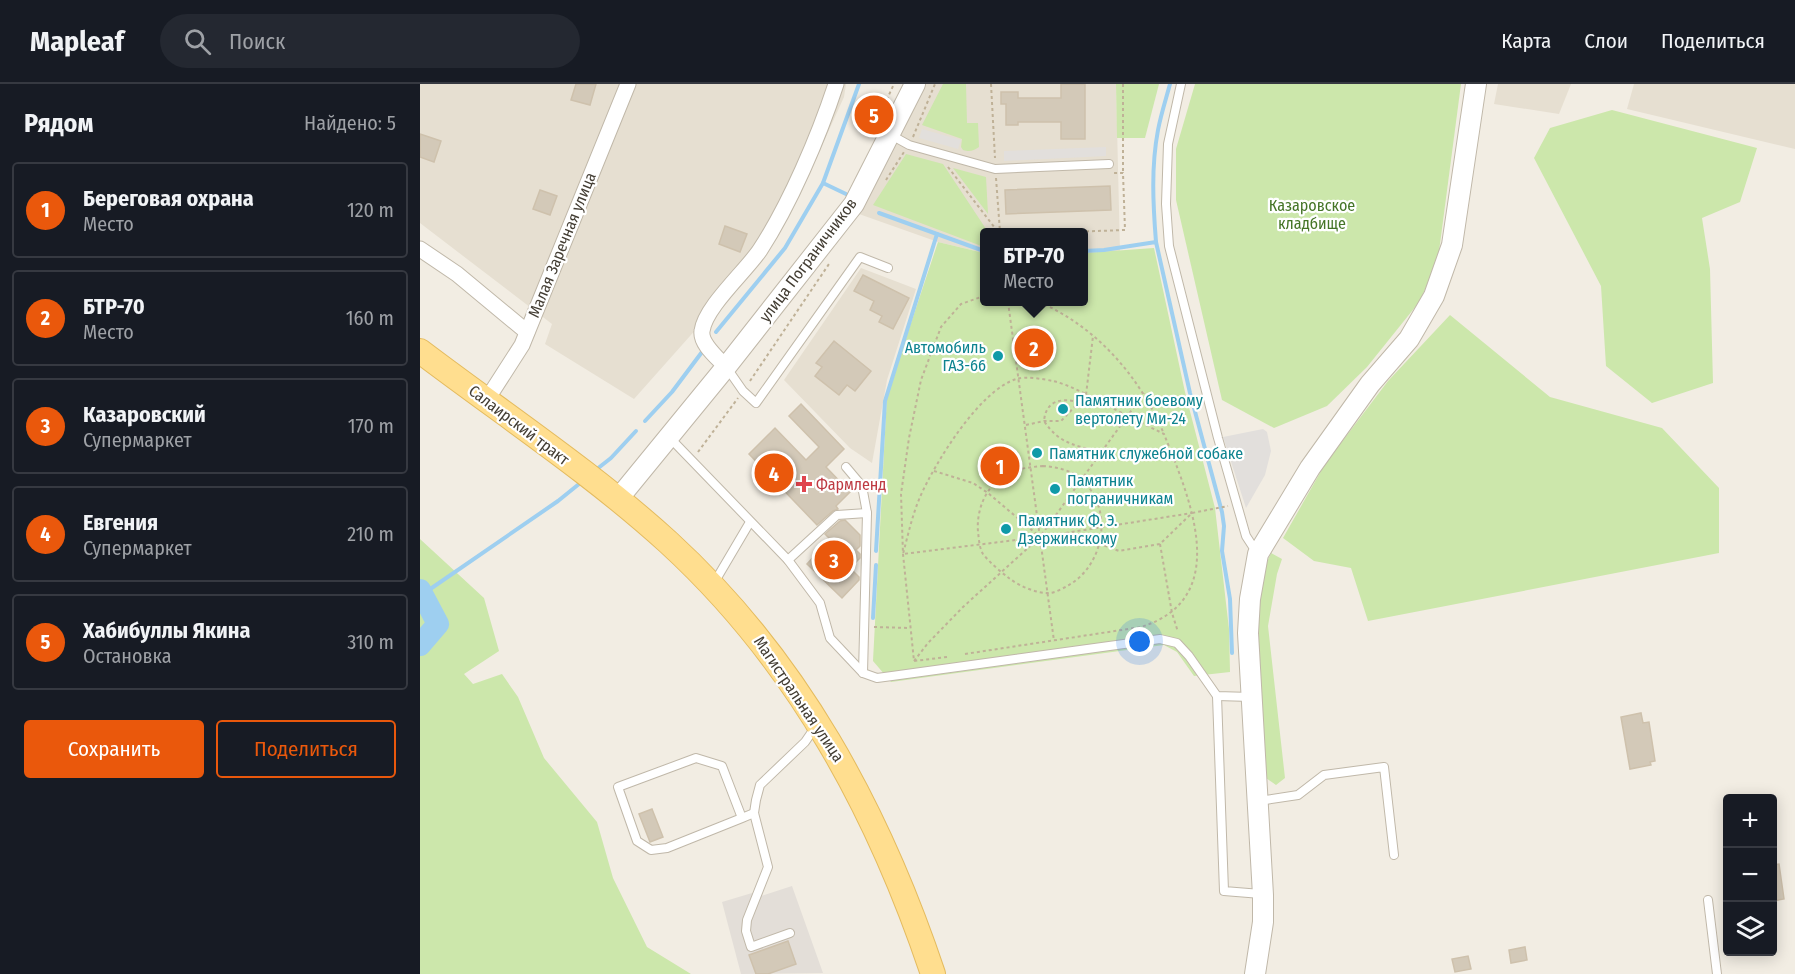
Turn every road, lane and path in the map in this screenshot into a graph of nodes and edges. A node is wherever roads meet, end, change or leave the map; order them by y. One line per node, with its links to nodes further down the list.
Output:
1 (628, 84): 20 (street, Малая Заречная улица)
2 (836, 84): 23 (street)
3 (894, 84): 8 (path)
4 (915, 84): 8 (street, улица Пограничников)
5 (1123, 84): 12 (path)
6 (1181, 84): 51 (lane)
7 (1476, 84): 51 (street)
8 (882, 130): 9 (lane); 23 (street, улица Пограничников)
9 (1109, 164)
10 (955, 165): 13 (path)
11 (1112, 173): 12 (path)
12 (1123, 173): 14 (path)
13 (995, 228)
14 (1088, 231)
15 (420, 249): 20 (street)
16 (888, 268): 23 (lane)
17 (980, 297): 50 (path)
18 (1009, 306): 24 (path)
19 (1049, 306): 21 (path)
20 (527, 332): 27 (street, Малая Заречная улица)
21 (1094, 336): 25 (path); 26 (path)
22 (420, 351): 27 (main road, Салаирский тракт)
23 (726, 367): 33 (street, улица Пограничников)
24 (1018, 378): 26 (path); 31 (path); 37 (path)
25 (1144, 393): 29 (path); 32 (path)
26 (1086, 395): 28 (path); 29 (path)
27 (486, 401): 40 (main road, Салаирский тракт)
28 (1080, 402): 30 (path); 30 (path)
29 (1127, 416): 32 (path); 34 (path)
30 (1044, 421): 31 (path); 34 (path)
31 (1026, 425): 36 (path)
32 (1164, 434): 43 (path)
33 (669, 436): 40 (street, улица Пограничников); 44 (lane)
34 (1100, 452): 38 (path)
35 (846, 467): 42 (lane)
36 (1031, 467): 38 (path); 39 (path); 46 (path)
37 (934, 471): 39 (path); 50 (path)
38 (1082, 479): 45 (path); 46 (path)
39 (988, 493): 46 (path); 49 (path)
40 (618, 499): 54 (main road, Магистральная улица)
41 (1224, 507): 43 (path)
42 (867, 513): 52 (lane); 57 (lane)
43 (1192, 513): 45 (path); 48 (path); 56 (path)
44 (750, 522): 52 (lane); 54 (lane)
45 (1102, 526): 46 (path); 47 (path)
46 (1040, 537): 47 (path); 49 (path); 53 (path); 55 (path)
47 (1100, 544): 48 (path); 55 (path)
48 (1160, 544): 56 (path)
49 (979, 545): 50 (path); 53 (path)
50 (903, 554): 58 (path)
51 (1258, 554): 65 (street)
52 (789, 560): 63 (lane)
53 (1002, 573): 55 (path); 62 (path)
54 (713, 586): 66 (main road, Магистральная улица)
55 (1047, 593): 60 (path)
56 (1172, 613): 59 (path); 60 (path)
57 (864, 627): 58 (path); 63 (lane)
58 (910, 628): 62 (path)
59 (1184, 637)
60 (1054, 640): 61 (path); 62 (path)
61 (1055, 653): 63 (lane); 64 (lane)
62 (914, 661)
63 (863, 673)
64 (1217, 696): 65 (lane); 71 (lane)
65 (1252, 698): 67 (street)
66 (818, 723): 68 (lane); 74 (main road, Магистральная улица)
67 (1258, 801): 70 (lane); 71 (street)
68 (754, 813): 69 (lane); 73 (lane)
69 (742, 818): 69 (lane)
70 (1394, 855)
71 (1263, 895): 75 (street)
72 (1708, 900): 76 (lane)
73 (790, 933)
74 (933, 974)
75 (1255, 974)
76 (1717, 974)

